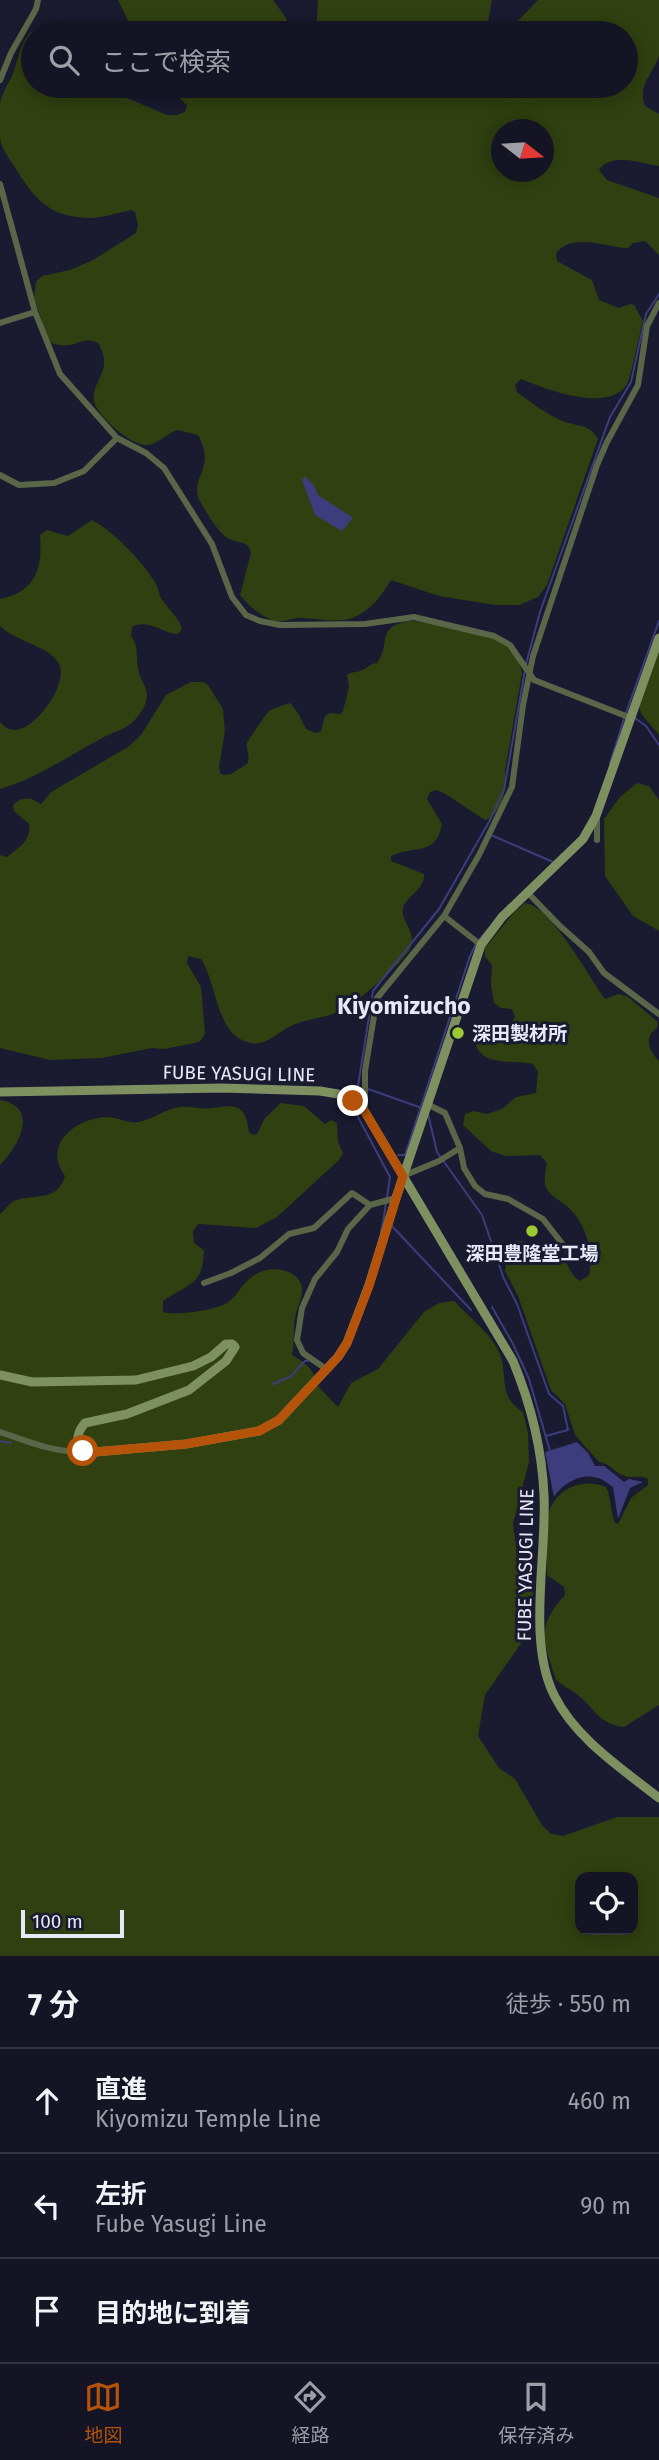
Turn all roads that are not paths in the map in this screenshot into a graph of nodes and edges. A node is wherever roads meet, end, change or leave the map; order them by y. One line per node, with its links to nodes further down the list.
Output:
1 (38, 0): 2 (street)
2 (29, 21)
3 (21, 35): 5 (street)
4 (0, 50): 5 (street)
5 (11, 53): 6 (street)
6 (0, 80)
7 (0, 184): 9 (street)
8 (659, 303): 14 (street)
9 (35, 312): 10 (street); 11 (street)
10 (0, 323)
11 (117, 438): 12 (street); 14 (street)
12 (0, 475)
13 (659, 638): 15 (main road)
14 (530, 672): 15 (street); 19 (street)
15 (631, 718): 16 (main road)
16 (597, 816): 17 (street); 18 (main road)
17 (597, 840)
18 (528, 892): 20 (main road); 21 (street)
19 (444, 916): 20 (street); 24 (street)
20 (481, 946): 23 (main road)
21 (659, 1014)
22 (0, 1092): 24 (main road, FUBE YASUGI LINE)
23 (427, 1104): 25 (street); 26 (main road)
24 (365, 1112): 26 (main road, FUBE YASUGI LINE)
25 (460, 1148): 26 (street); 29 (street)
26 (403, 1176): 27 (main road); 35 (main road, FUBE YASUGI LINE)
27 (396, 1198): 28 (street); 31 (main road)
28 (370, 1205): 30 (street); 31 (street)
29 (571, 1255)
30 (204, 1283)
31 (326, 1369): 34 (main road)
32 (0, 1375): 34 (main road)
33 (0, 1432): 34 (street)
34 (83, 1451)
35 (659, 1798)

